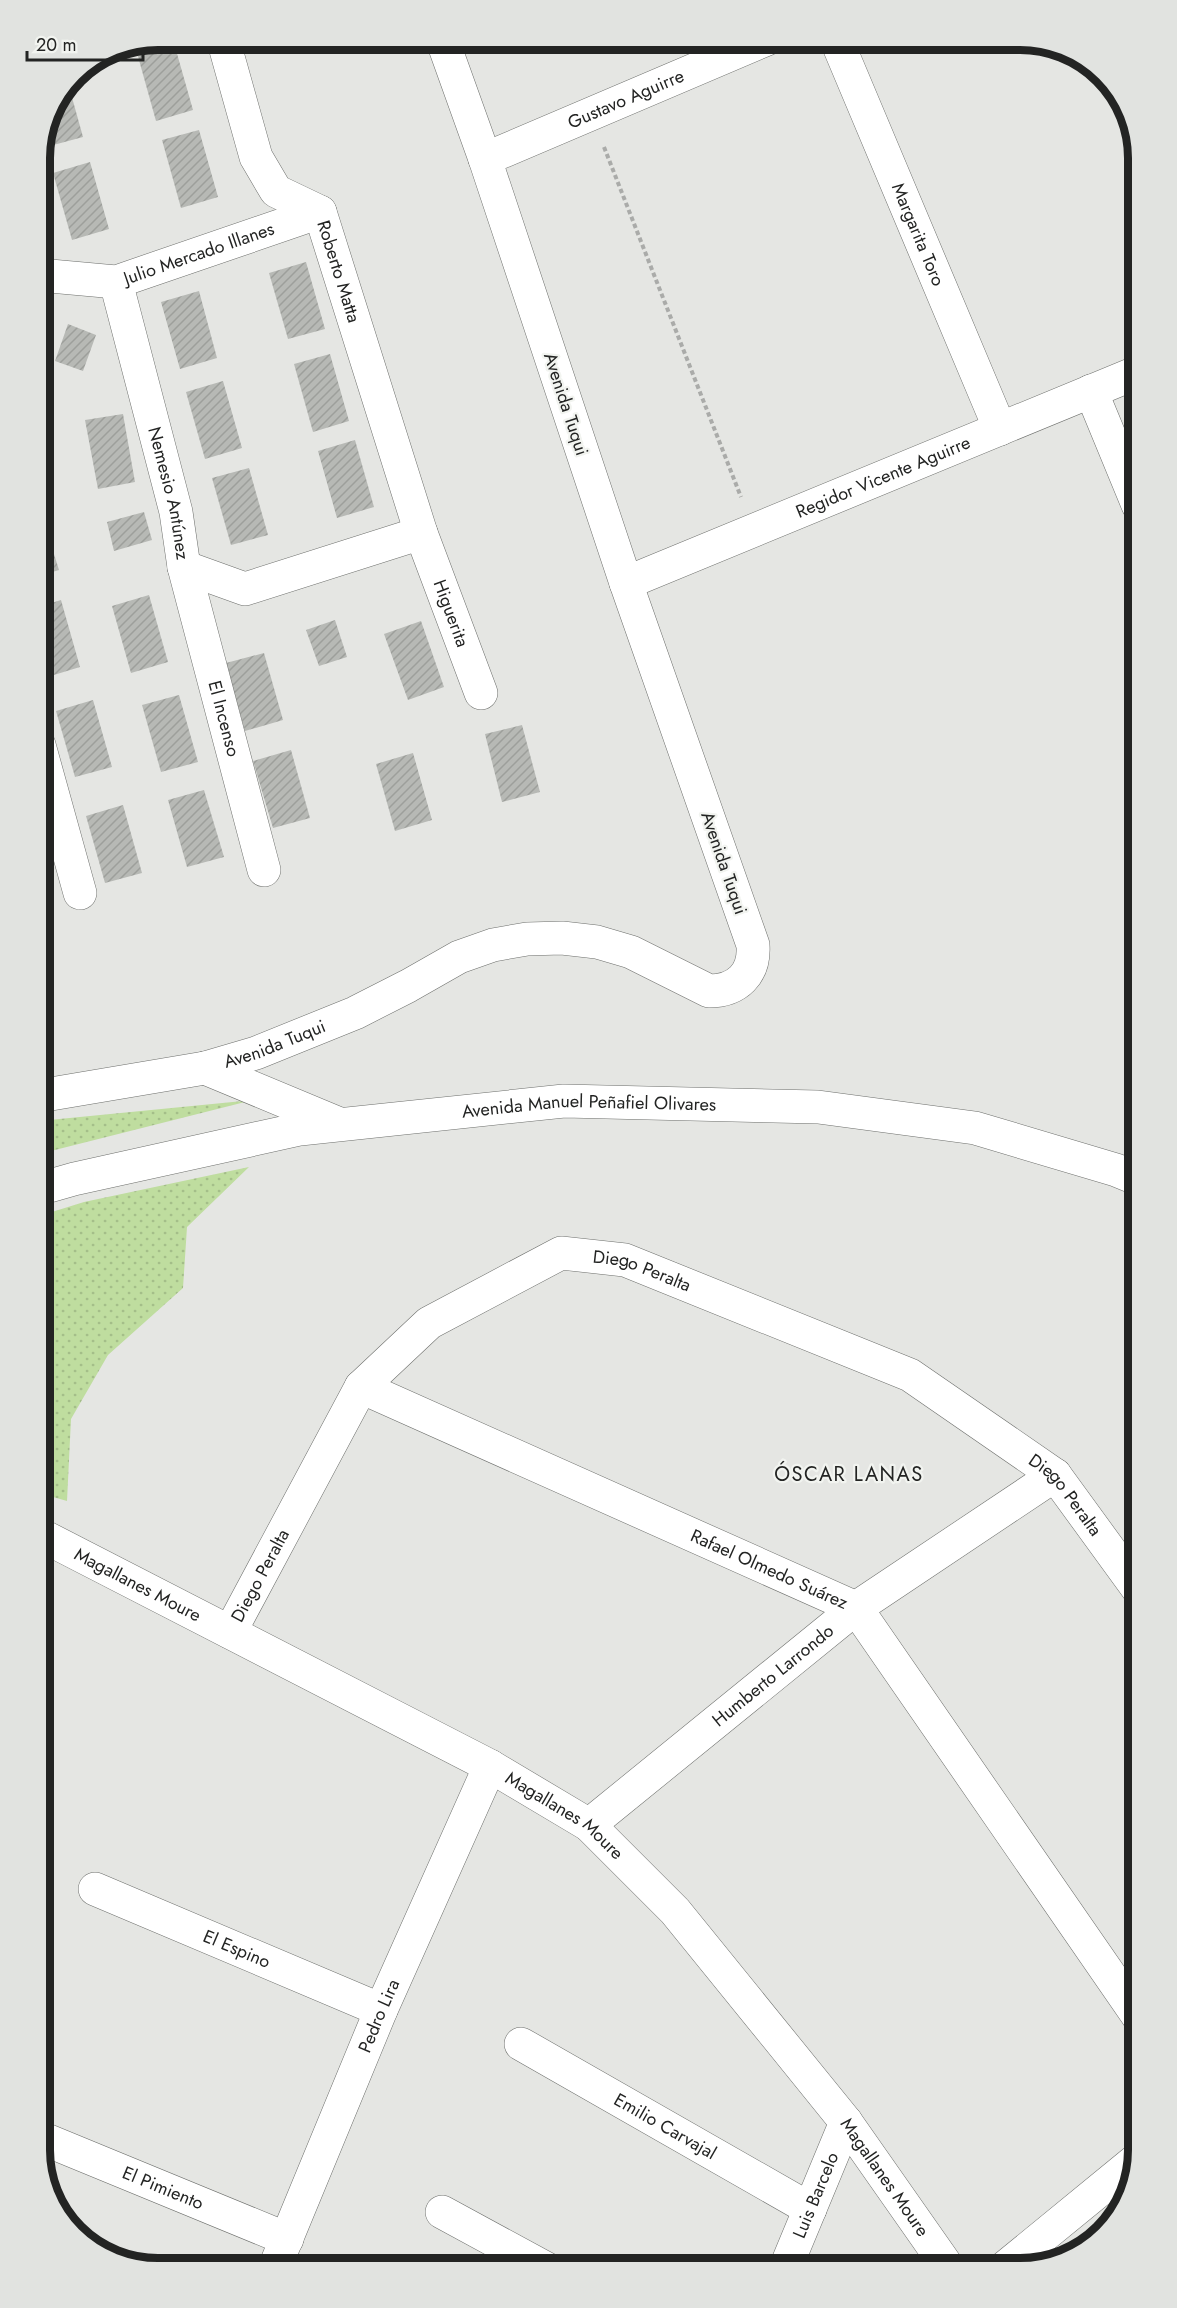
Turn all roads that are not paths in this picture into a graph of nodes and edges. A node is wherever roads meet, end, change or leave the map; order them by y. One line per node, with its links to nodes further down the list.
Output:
1 (226, 50): 6 (street, Roberto Matta)
2 (446, 50): 5 (street, Avenida Tuqui)
3 (740, 50): 5 (street, Gustavo Aguirre)
4 (841, 50): 11 (street, Margarita Toro)
5 (485, 159): 15 (street, Avenida Tuqui)
6 (320, 212): 8 (street, Julio Mercado Illanes); 13 (street, Roberto Matta)
7 (50, 276): 8 (street, Julio Mercado Illanes)
8 (116, 282): 14 (street, Nemesio Antúnez)
9 (1128, 376): 10 (street, Regidor Vicente Aguirre)
10 (1091, 391): 11 (street, Regidor Vicente Aguirre); 12 (street)
11 (1000, 429): 15 (street, Regidor Vicente Aguirre)
12 (1128, 481)
13 (421, 533): 14 (street, Nemesio Antúnez); 16 (street, Higuerita)
14 (184, 567): 18 (street, El Incenso)
15 (626, 583): 20 (street, Avenida Tuqui)
16 (481, 693)
17 (50, 785): 19 (street)
18 (264, 870)
19 (80, 893)
20 (205, 1068): 21 (street, Avenida Tuqui); 22 (street)
21 (50, 1094)
22 (338, 1124): 23 (street, Avenida Manuel Peñafiel Olivares); 24 (street, Avenida Manuel Peñafiel Olivares)
23 (1128, 1175)
24 (50, 1186)
25 (361, 1387): 26 (street, Diego Peralta); 29 (street, Rafael Olmedo Suárez); 30 (street, Diego Peralta)
26 (1055, 1474): 28 (street, Diego Peralta); 29 (street, Humberto Larrondo)
27 (50, 1540): 30 (street, Magallanes Moure)
28 (1128, 1575)
29 (856, 1608): 32 (street, Humberto Larrondo); 34 (street, Rafael Olmedo Suárez)
30 (230, 1632): 31 (street, Magallanes Moure)
31 (490, 1766): 32 (street, Magallanes Moure); 35 (street, Pedro Lira)
32 (589, 1825): 37 (street, Magallanes Moure)
33 (95, 1888): 35 (street, El Espino)
34 (1128, 2002)
35 (381, 2010): 42 (street, Pedro Lira)
36 (521, 2044): 40 (street, Emilio Carvajal)
37 (846, 2122): 40 (street, Luis Barcelo); 45 (street, Magallanes Moure)
38 (50, 2142): 42 (street, El Pimiento)
39 (1126, 2170): 46 (street)
40 (810, 2209): 44 (street, Luis Barcelo)
41 (442, 2212): 43 (street)
42 (280, 2254)
43 (527, 2258)
44 (790, 2258)
45 (941, 2258)
46 (1017, 2258)

